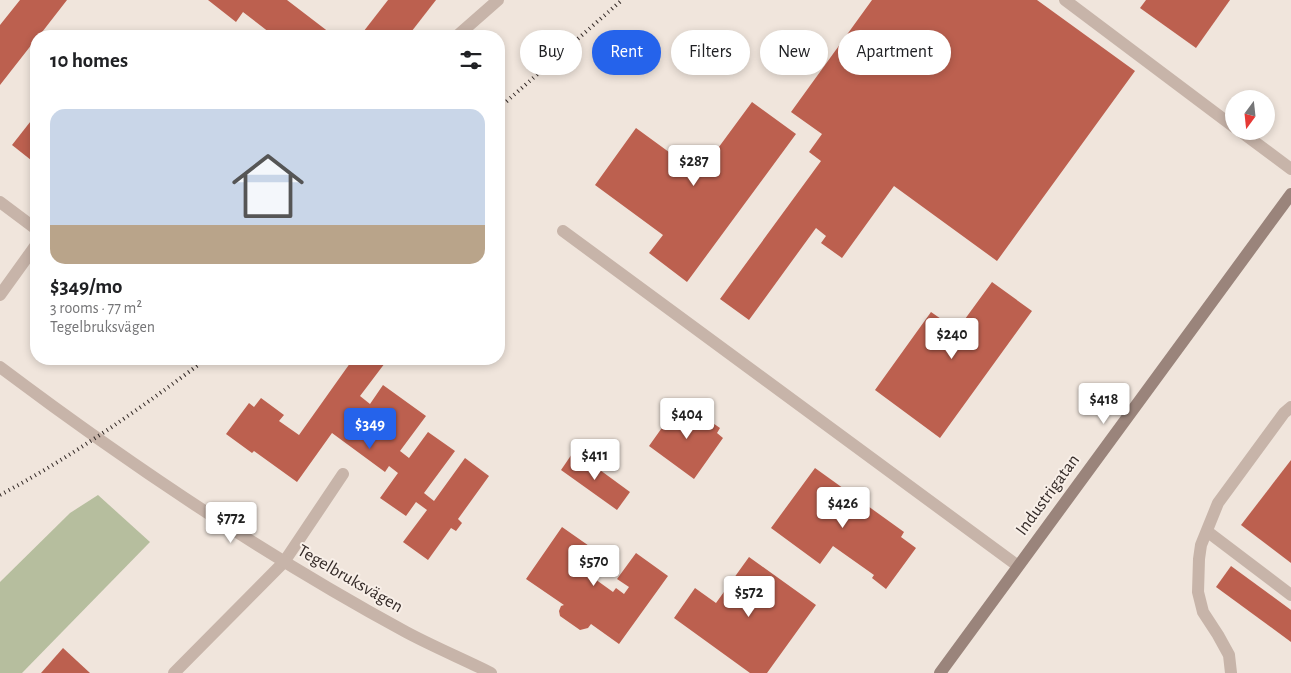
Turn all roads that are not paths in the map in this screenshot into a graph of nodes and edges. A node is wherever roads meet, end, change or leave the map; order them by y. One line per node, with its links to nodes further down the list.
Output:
1 (498, 0): 3 (street)
2 (1065, 0): 4 (street)
3 (464, 30)
4 (1225, 120)
5 (1252, 140): 6 (street)
6 (1291, 170)
7 (1291, 194): 18 (street, Industrigatan)
8 (0, 202): 9 (street)
9 (30, 224)
10 (563, 231): 18 (street)
11 (30, 253): 12 (street)
12 (0, 295)
13 (0, 367): 17 (street, Tegelbruksvägen)
14 (1291, 407): 16 (street)
15 (343, 474): 17 (street)
16 (1208, 532): 19 (street); 23 (street)
17 (284, 562): 20 (street); 21 (street, Tegelbruksvägen)
18 (1018, 566): 22 (street, Industrigatan)
19 (1291, 595)
20 (174, 673)
21 (491, 673)
22 (940, 673)
23 (1231, 673)

